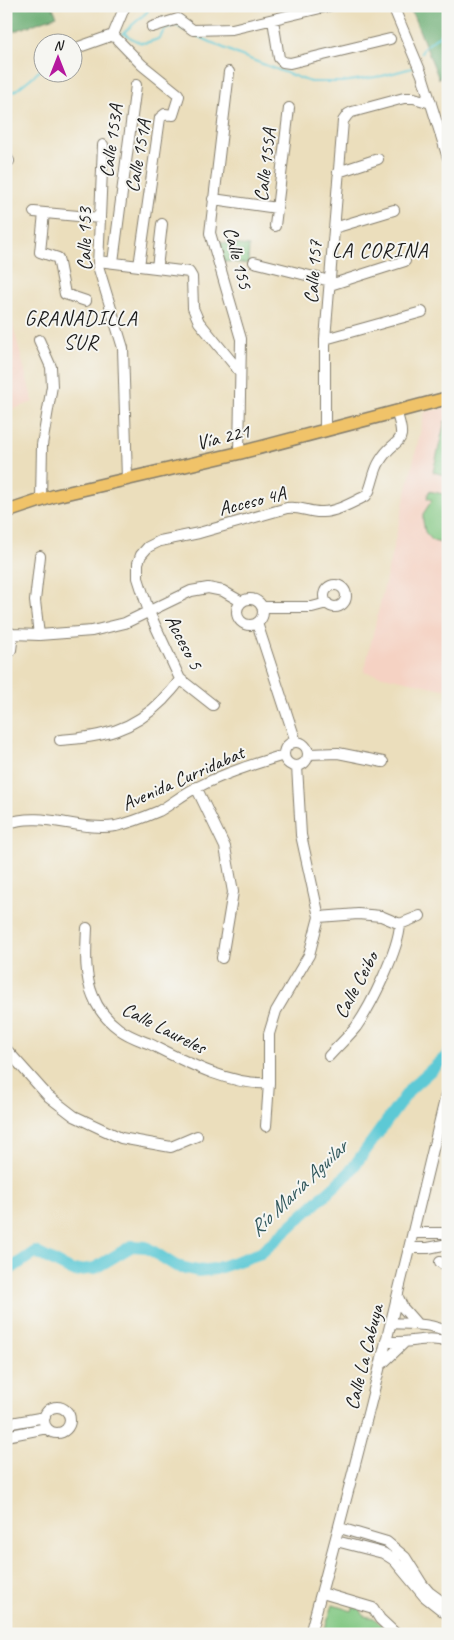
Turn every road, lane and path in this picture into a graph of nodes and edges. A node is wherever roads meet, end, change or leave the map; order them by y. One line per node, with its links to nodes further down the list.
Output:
1 (125, 6): 6 (street)
2 (329, 6): 4 (street)
3 (393, 6): 11 (street)
4 (273, 20): 5 (street); 7 (street)
5 (152, 27)
6 (113, 35): 8 (street); 28 (street, Calle 151A)
7 (390, 39)
8 (82, 47)
9 (230, 72): 17 (street, Calle 155)
10 (136, 85): 25 (street, Calle 153A)
11 (431, 102): 14 (street); 16 (street, Calle 157)
12 (289, 108): 18 (street, Calle 155A)
13 (103, 145): 20 (street, Calle 153)
14 (448, 158)
15 (378, 159): 16 (street)
16 (338, 172): 23 (street, Calle 157)
17 (214, 199): 18 (street); 35 (street, Calle 155)
18 (277, 208): 22 (street, Calle 155A)
19 (394, 210): 23 (street)
20 (100, 218): 24 (street, Calle 153); 31 (street)
21 (162, 224): 29 (street)
22 (275, 226)
23 (334, 228): 30 (street, Calle 157)
24 (98, 260): 25 (street); 40 (street, Calle 153)
25 (113, 262): 28 (street)
26 (254, 262): 30 (street)
27 (404, 262): 30 (street)
28 (139, 266): 29 (street)
29 (157, 268): 35 (street)
30 (330, 283): 33 (street, Calle 157)
31 (86, 301)
32 (422, 312): 33 (street)
33 (325, 339): 38 (street, Calle 157)
34 (39, 340): 41 (street)
35 (240, 372): 39 (street, Calle 155)
36 (448, 398): 37 (main road, Vía 221)
37 (396, 411): 38 (main road, Vía 221); 47 (street, Acceso 4A)
38 (324, 430): 39 (main road, Vía 221)
39 (239, 453): 40 (main road, Vía 221)
40 (127, 480): 41 (main road, Vía 221)
41 (41, 500): 42 (main road, Vía 221)
42 (6, 512)
43 (40, 556): 50 (street)
44 (242, 602): 46 (street); 47 (street); 48 (street)
45 (327, 603): 46 (street)
46 (262, 607): 48 (street)
47 (149, 612): 50 (street); 52 (street, Acceso 5)
48 (257, 623): 55 (street)
49 (10, 633): 50 (street); 51 (street)
50 (39, 635)
51 (6, 656)
52 (180, 679): 53 (street, Acceso 5); 54 (street)
53 (213, 705)
54 (60, 740)
55 (296, 742): 56 (street); 57 (street)
56 (308, 754): 58 (street); 59 (street)
57 (284, 755): 59 (street); 60 (street, Avenida Curridabat)
58 (382, 762)
59 (297, 766): 63 (street)
60 (196, 787): 61 (street, Avenida Curridabat); 66 (street)
61 (6, 824)
62 (420, 916): 64 (street)
63 (319, 917): 64 (street); 69 (street)
64 (400, 924): 68 (street, Calle Ceibo)
65 (87, 928): 69 (street, Calle Laureles)
66 (222, 958)
67 (6, 1049): 73 (street)
68 (329, 1056)
69 (269, 1083): 72 (street)
70 (448, 1087): 71 (street, Calle La Cabuya)
71 (446, 1098): 74 (street, Calle La Cabuya)
72 (266, 1126)
73 (197, 1136)
74 (414, 1233): 75 (street); 77 (street, Calle La Cabuya)
75 (448, 1235)
76 (448, 1244): 77 (street)
77 (410, 1248): 78 (street, Calle La Cabuya)
78 (398, 1297): 79 (street, Calle La Cabuya); 80 (street)
79 (391, 1322): 80 (street); 82 (street, Calle La Cabuya)
80 (417, 1324): 81 (street)
81 (448, 1332)
82 (386, 1341): 83 (street); 85 (street, Calle La Cabuya)
83 (404, 1342): 84 (street); 85 (street)
84 (448, 1342)
85 (380, 1367): 90 (street, Calle La Cabuya)
86 (45, 1417): 87 (street); 88 (street); 88 (street)
87 (6, 1424)
88 (47, 1428): 89 (street)
89 (6, 1436)
90 (344, 1512): 91 (street, Calle La Cabuya); 92 (street)
91 (340, 1528): 92 (street); 93 (street, Calle La Cabuya)
92 (358, 1533): 97 (street)
93 (336, 1540): 94 (street); 95 (street, Calle La Cabuya)
94 (354, 1546): 95 (street); 98 (street)
95 (332, 1556): 96 (street, Calle La Cabuya)
96 (322, 1593): 99 (street, Calle La Cabuya); 100 (street)
97 (448, 1606)
98 (448, 1615)
99 (310, 1634)
100 (396, 1634)

